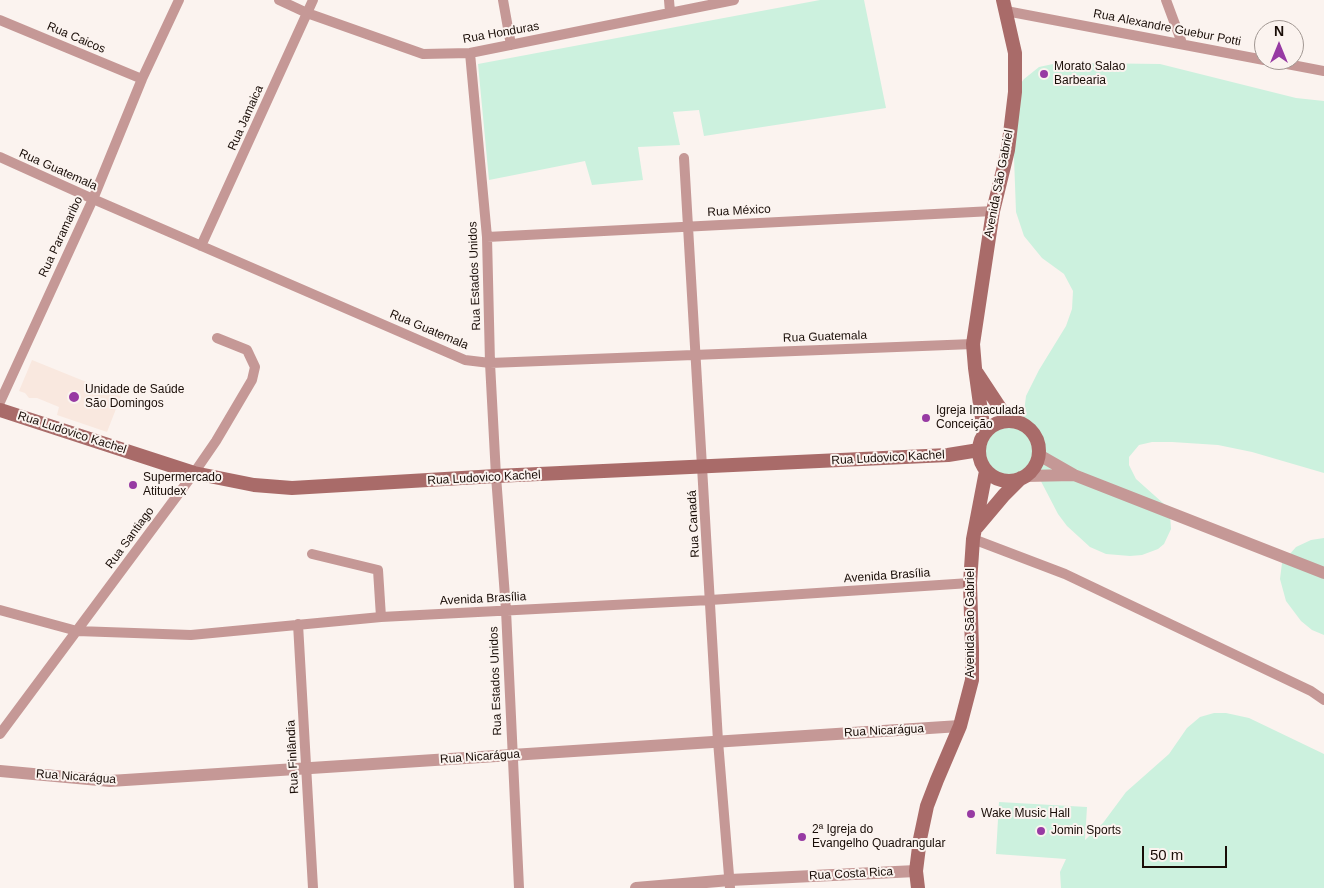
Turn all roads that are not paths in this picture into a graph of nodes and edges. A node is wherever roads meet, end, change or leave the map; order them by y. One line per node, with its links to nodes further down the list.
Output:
1 (179, 0): 18 (street, Rua Paramaribo)
2 (278, 0): 10 (street, Rua Honduras)
3 (313, 0): 10 (street, Rua Jamaica)
4 (503, 0): 13 (street)
5 (670, 0): 9 (street)
6 (734, 0): 9 (street, Rua Honduras)
7 (1166, 0): 12 (street)
8 (1005, 6): 12 (street, Rua Alexandre Guebur Potti); 22 (main road, Avenida São Gabriel)
9 (670, 12): 13 (street, Rua Honduras)
10 (307, 13): 14 (street, Rua Honduras); 25 (street, Rua Jamaica)
11 (0, 20): 18 (street, Rua Caicos)
12 (1182, 43): 15 (street, Rua Alexandre Guebur Potti)
13 (511, 45): 14 (street, Rua Honduras)
14 (470, 53): 24 (street, Rua Estados Unidos)
15 (1254, 58)
16 (1304, 67): 17 (street, Rua Alexandre Guebur Potti)
17 (1324, 71)
18 (142, 80): 21 (street, Rua Paramaribo)
19 (0, 157): 21 (street, Rua Guatemala)
20 (684, 158): 23 (street, Rua Canadá)
21 (93, 199): 25 (street, Rua Guatemala); 31 (street, Rua Paramaribo)
22 (993, 211): 23 (street, Rua México); 27 (main road, Avenida São Gabriel)
23 (688, 226): 24 (street, Rua México); 28 (street, Rua Canadá)
24 (487, 237): 29 (street, Rua Estados Unidos)
25 (201, 246): 29 (street, Rua Guatemala)
26 (217, 338): 39 (street, Rua Santiago)
27 (973, 344): 28 (street, Rua Guatemala); 30 (main road, Avenida São Gabriel)
28 (696, 355): 29 (street, Rua Guatemala); 37 (street, Rua Canadá)
29 (490, 363): 41 (street, Rua Estados Unidos)
30 (974, 368): 33 (main road); 34 (main road, Avenida São Gabriel)
31 (0, 402)
32 (0, 410): 39 (main road, Rua Ludovico Kachel)
33 (1008, 420): 34 (main road); 36 (main road)
34 (984, 434): 35 (main road)
35 (979, 450): 37 (main road, Rua Ludovico Kachel); 38 (main road)
36 (1039, 455): 40 (street); 42 (main road)
37 (703, 468): 41 (main road, Rua Ludovico Kachel); 47 (street, Rua Canadá)
38 (986, 471): 42 (main road); 43 (main road, Avenida São Gabriel)
39 (194, 473): 41 (main road, Rua Ludovico Kachel); 52 (street, Rua Santiago)
40 (1074, 475): 42 (street); 45 (street)
41 (496, 476): 49 (street, Rua Estados Unidos)
42 (1023, 477): 43 (main road)
43 (974, 535): 46 (main road, Avenida São Gabriel); 53 (street)
44 (312, 554): 50 (street)
45 (1324, 572)
46 (970, 583): 47 (street, Avenida Brasília); 54 (main road, Avenida São Gabriel)
47 (710, 600): 49 (street, Avenida Brasília); 56 (street, Rua Canadá)
48 (0, 610): 52 (street, Avenida Brasília)
49 (506, 610): 50 (street, Avenida Brasília); 57 (street, Rua Estados Unidos)
50 (381, 617): 51 (street, Avenida Brasília)
51 (298, 624): 52 (street, Avenida Brasília); 58 (street, Rua Finlândia)
52 (77, 631): 55 (street, Rua Santiago)
53 (1324, 700)
54 (960, 726): 56 (street, Rua Nicarágua); 60 (main road, Avenida São Gabriel)
55 (0, 734)
56 (718, 741): 57 (street, Rua Nicarágua); 61 (street, Rua Canadá)
57 (512, 754): 58 (street, Rua Nicarágua); 63 (street, Rua Estados Unidos)
58 (307, 768): 59 (street, Rua Nicarágua); 62 (street, Rua Finlândia)
59 (0, 771)
60 (916, 871): 61 (street, Rua Costa Rica); 65 (main road, Avenida São Gabriel)
61 (730, 884): 64 (street, Rua Costa Rica)
62 (313, 888)
63 (518, 888)
64 (636, 888)
65 (918, 888)

